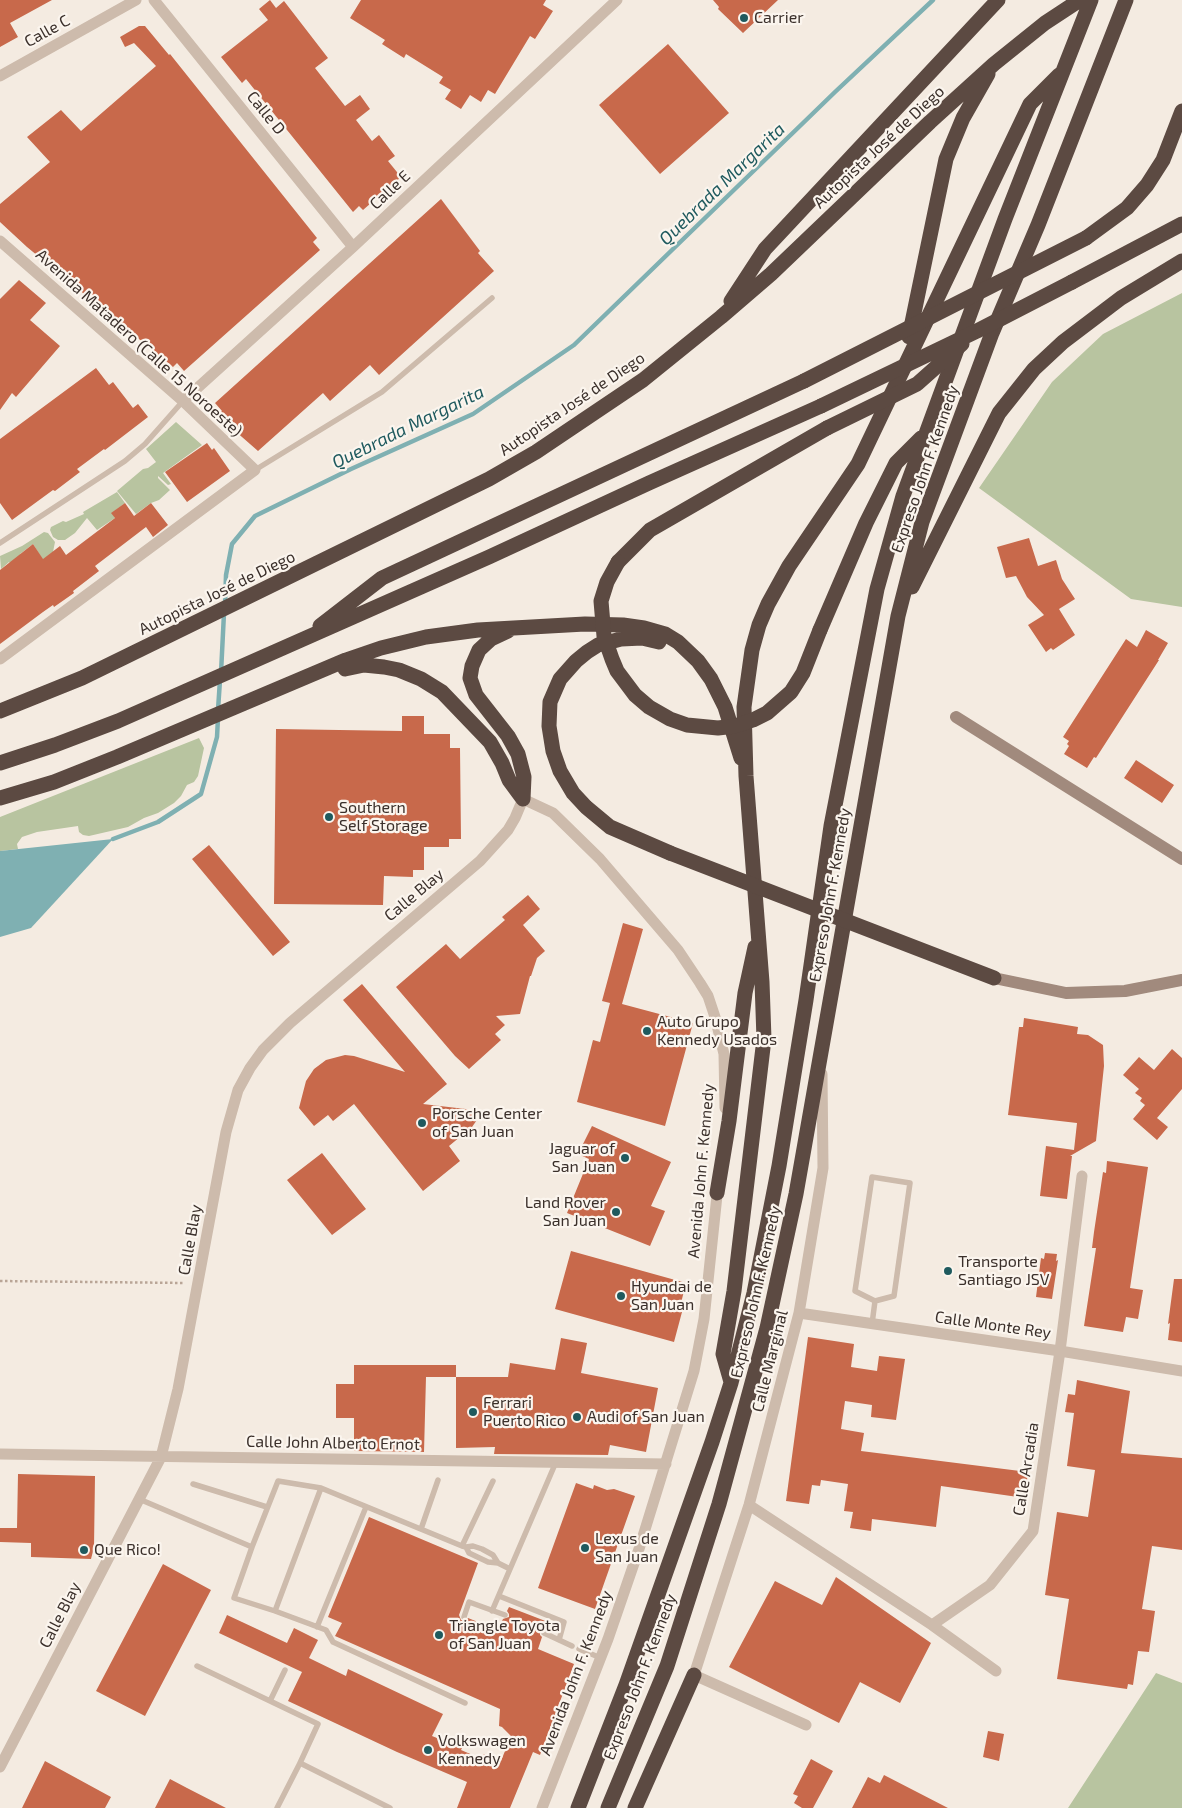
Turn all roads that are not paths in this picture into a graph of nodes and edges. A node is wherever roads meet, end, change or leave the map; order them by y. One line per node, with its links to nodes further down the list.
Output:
1 (136, 0): 10 (street, Calle C)
2 (154, 0): 14 (street, Calle D)
3 (617, 0): 14 (street, Calle E)
4 (998, 0): 17 (highway)
5 (1080, 0): 8 (highway, Autopista José de Diego)
6 (1091, 0): 9 (highway, Expreso John F. Kennedy)
7 (1126, 0): 24 (highway, Expreso John F. Kennedy)
8 (994, 64): 17 (highway, Autopista José de Diego); 19 (highway)
9 (1063, 71): 19 (highway); 21 (highway, Expreso John F. Kennedy)
10 (0, 76)
11 (1182, 112): 26 (highway, bridge)
12 (1182, 224): 18 (highway, bridge)
13 (0, 241): 20 (street, Avenida Matadero (Calle 15 Noroeste))
14 (353, 247): 20 (street, Calle E)
15 (1182, 261): 24 (highway)
16 (492, 298): 22 (lane)
17 (721, 317): 30 (highway, Autopista José de Diego)
18 (977, 332): 21 (highway, bridge); 26 (highway, bridge)
19 (901, 376): 33 (highway)
20 (183, 401): 22 (street, Avenida Matadero (Calle 15 Noroeste)); 23 (lane)
21 (925, 433): 48 (highway, Expreso John F. Kennedy)
22 (255, 470): 27 (street)
23 (0, 543)
24 (898, 616): 40 (highway, Expreso John F. Kennedy)
25 (515, 628): 28 (highway); 29 (highway); 35 (highway)
26 (303, 640): 32 (highway)
27 (0, 659)
28 (698, 661): 33 (highway); 38 (highway, bridge)
29 (286, 685): 34 (highway); 35 (highway)
30 (0, 710)
31 (956, 717): 36 (street)
32 (0, 763)
33 (746, 776): 37 (highway)
34 (0, 798)
35 (522, 799): 42 (street, Avenida John F. Kennedy); 50 (street, Calle Blay)
36 (1182, 859)
37 (759, 931): 42 (highway); 48 (highway)
38 (994, 978): 39 (street)
39 (1182, 980)
40 (822, 1046): 44 (street, Calle Marginal); 91 (highway, Expreso John F. Kennedy)
41 (1082, 1176): 46 (street, Calle Arcadia)
42 (717, 1193): 52 (street, Avenida John F. Kennedy)
43 (875, 1301): 43 (lane); 45 (lane)
44 (799, 1313): 45 (street, Calle Monte Rey); 58 (street, Calle Marginal)
45 (872, 1324): 46 (street, Calle Monte Rey)
46 (1060, 1351): 47 (street, Calle Monte Rey); 71 (street, Calle Arcadia)
47 (1182, 1371)
48 (731, 1383): 90 (highway, Expreso John F. Kennedy)
49 (0, 1454): 50 (street, Calle John Alberto Ernot)
50 (161, 1457): 51 (street, Calle John Alberto Ernot); 57 (street, Calle Blay)
51 (556, 1462): 52 (street, Calle John Alberto Ernot); 65 (lane)
52 (666, 1464): 77 (street, Avenida John F. Kennedy)
53 (438, 1480): 61 (lane)
54 (493, 1481): 62 (lane)
55 (193, 1484): 59 (lane)
56 (322, 1488): 59 (lane); 60 (lane); 67 (lane)
57 (138, 1499): 63 (lane); 86 (street, Calle Blay)
58 (749, 1505): 71 (street); 81 (street, Calle Marginal)
59 (267, 1507): 63 (lane)
60 (366, 1507): 61 (lane); 72 (lane)
61 (421, 1529): 62 (lane)
62 (464, 1546): 64 (lane); 64 (lane)
63 (252, 1548): 67 (lane)
64 (498, 1562): 65 (lane)
65 (510, 1569): 66 (lane)
66 (499, 1596): 68 (lane); 74 (lane)
67 (275, 1611): 72 (lane)
68 (492, 1611): 69 (lane); 70 (lane)
69 (505, 1615)
70 (464, 1617)
71 (932, 1625): 80 (street)
72 (317, 1627): 83 (lane)
73 (544, 1633): 74 (lane)
74 (559, 1640): 75 (lane)
75 (572, 1646)
76 (579, 1650): 77 (lane)
77 (601, 1658): 89 (street, Avenida John F. Kennedy)
78 (196, 1666): 82 (lane)
79 (285, 1670): 82 (lane)
80 (996, 1672)
81 (694, 1674): 84 (street); 92 (highway)
82 (270, 1701): 85 (lane)
83 (465, 1703)
84 (806, 1725)
85 (300, 1763): 87 (lane); 88 (lane)
86 (0, 1767)
87 (277, 1808)
88 (390, 1808)
89 (542, 1808)
90 (578, 1808)
91 (608, 1808)
92 (635, 1808)

